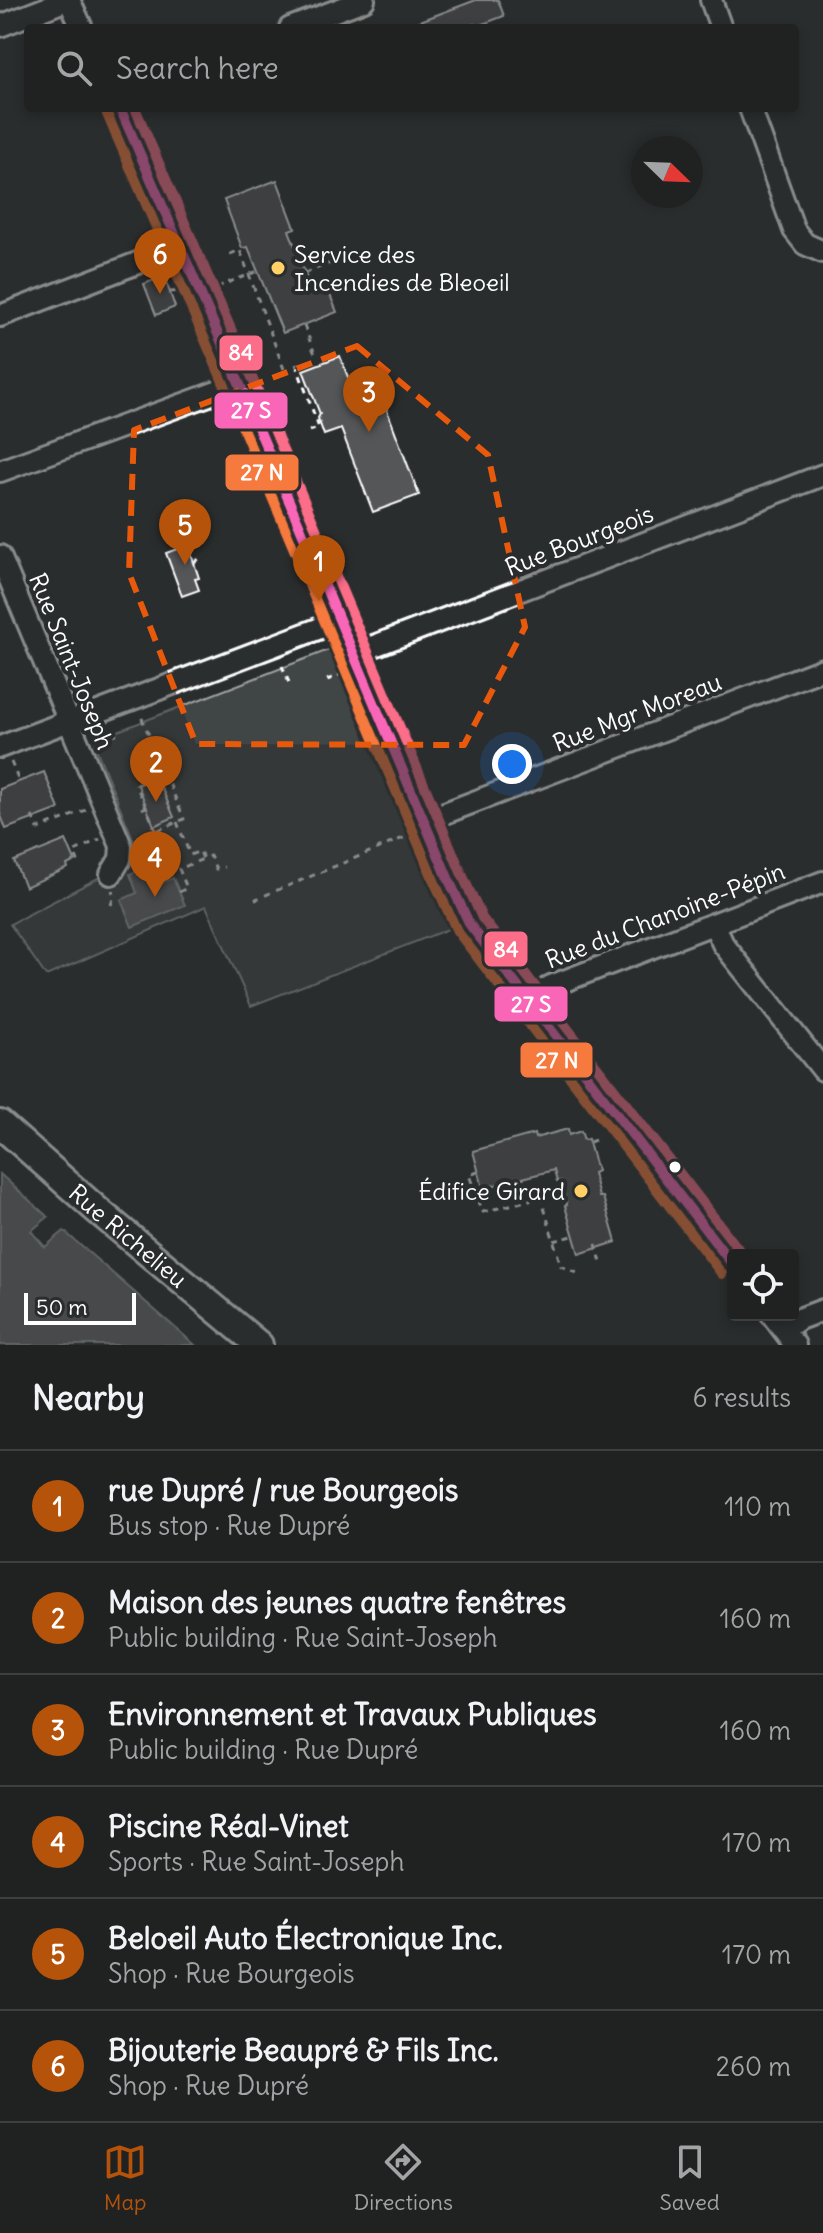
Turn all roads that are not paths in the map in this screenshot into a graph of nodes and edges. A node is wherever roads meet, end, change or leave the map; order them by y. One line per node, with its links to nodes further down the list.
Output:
1 (68, 0): 4 (street); 7 (street)
2 (364, 0): 5 (street)
3 (711, 0): 6 (street)
4 (80, 24)
5 (301, 24)
6 (720, 24)
7 (0, 26)
8 (122, 112): 10 (street)
9 (751, 112): 11 (street)
10 (179, 247): 12 (street); 13 (street)
11 (823, 252)
12 (0, 316)
13 (239, 384): 14 (street); 17 (street)
14 (0, 471)
15 (823, 475): 18 (street, Rue Bourgeois)
16 (0, 556): 20 (street, Rue Saint-Joseph)
17 (339, 621): 18 (street); 20 (street)
18 (351, 662): 22 (street)
19 (823, 669): 22 (street, Rue Mgr Moreau)
20 (69, 721): 21 (street); 23 (street, Rue Saint-Joseph)
21 (4, 751)
22 (421, 826): 26 (street)
23 (111, 874)
24 (823, 882): 25 (street, Rue du Chanoine-Pépin)
25 (714, 924): 26 (street, Rue du Chanoine-Pépin); 27 (street)
26 (527, 1001): 29 (street)
27 (823, 1070)
28 (0, 1124): 32 (main road, Rue Richelieu)
29 (727, 1257)
30 (823, 1310): 31 (street)
31 (783, 1330)
32 (259, 1345)

